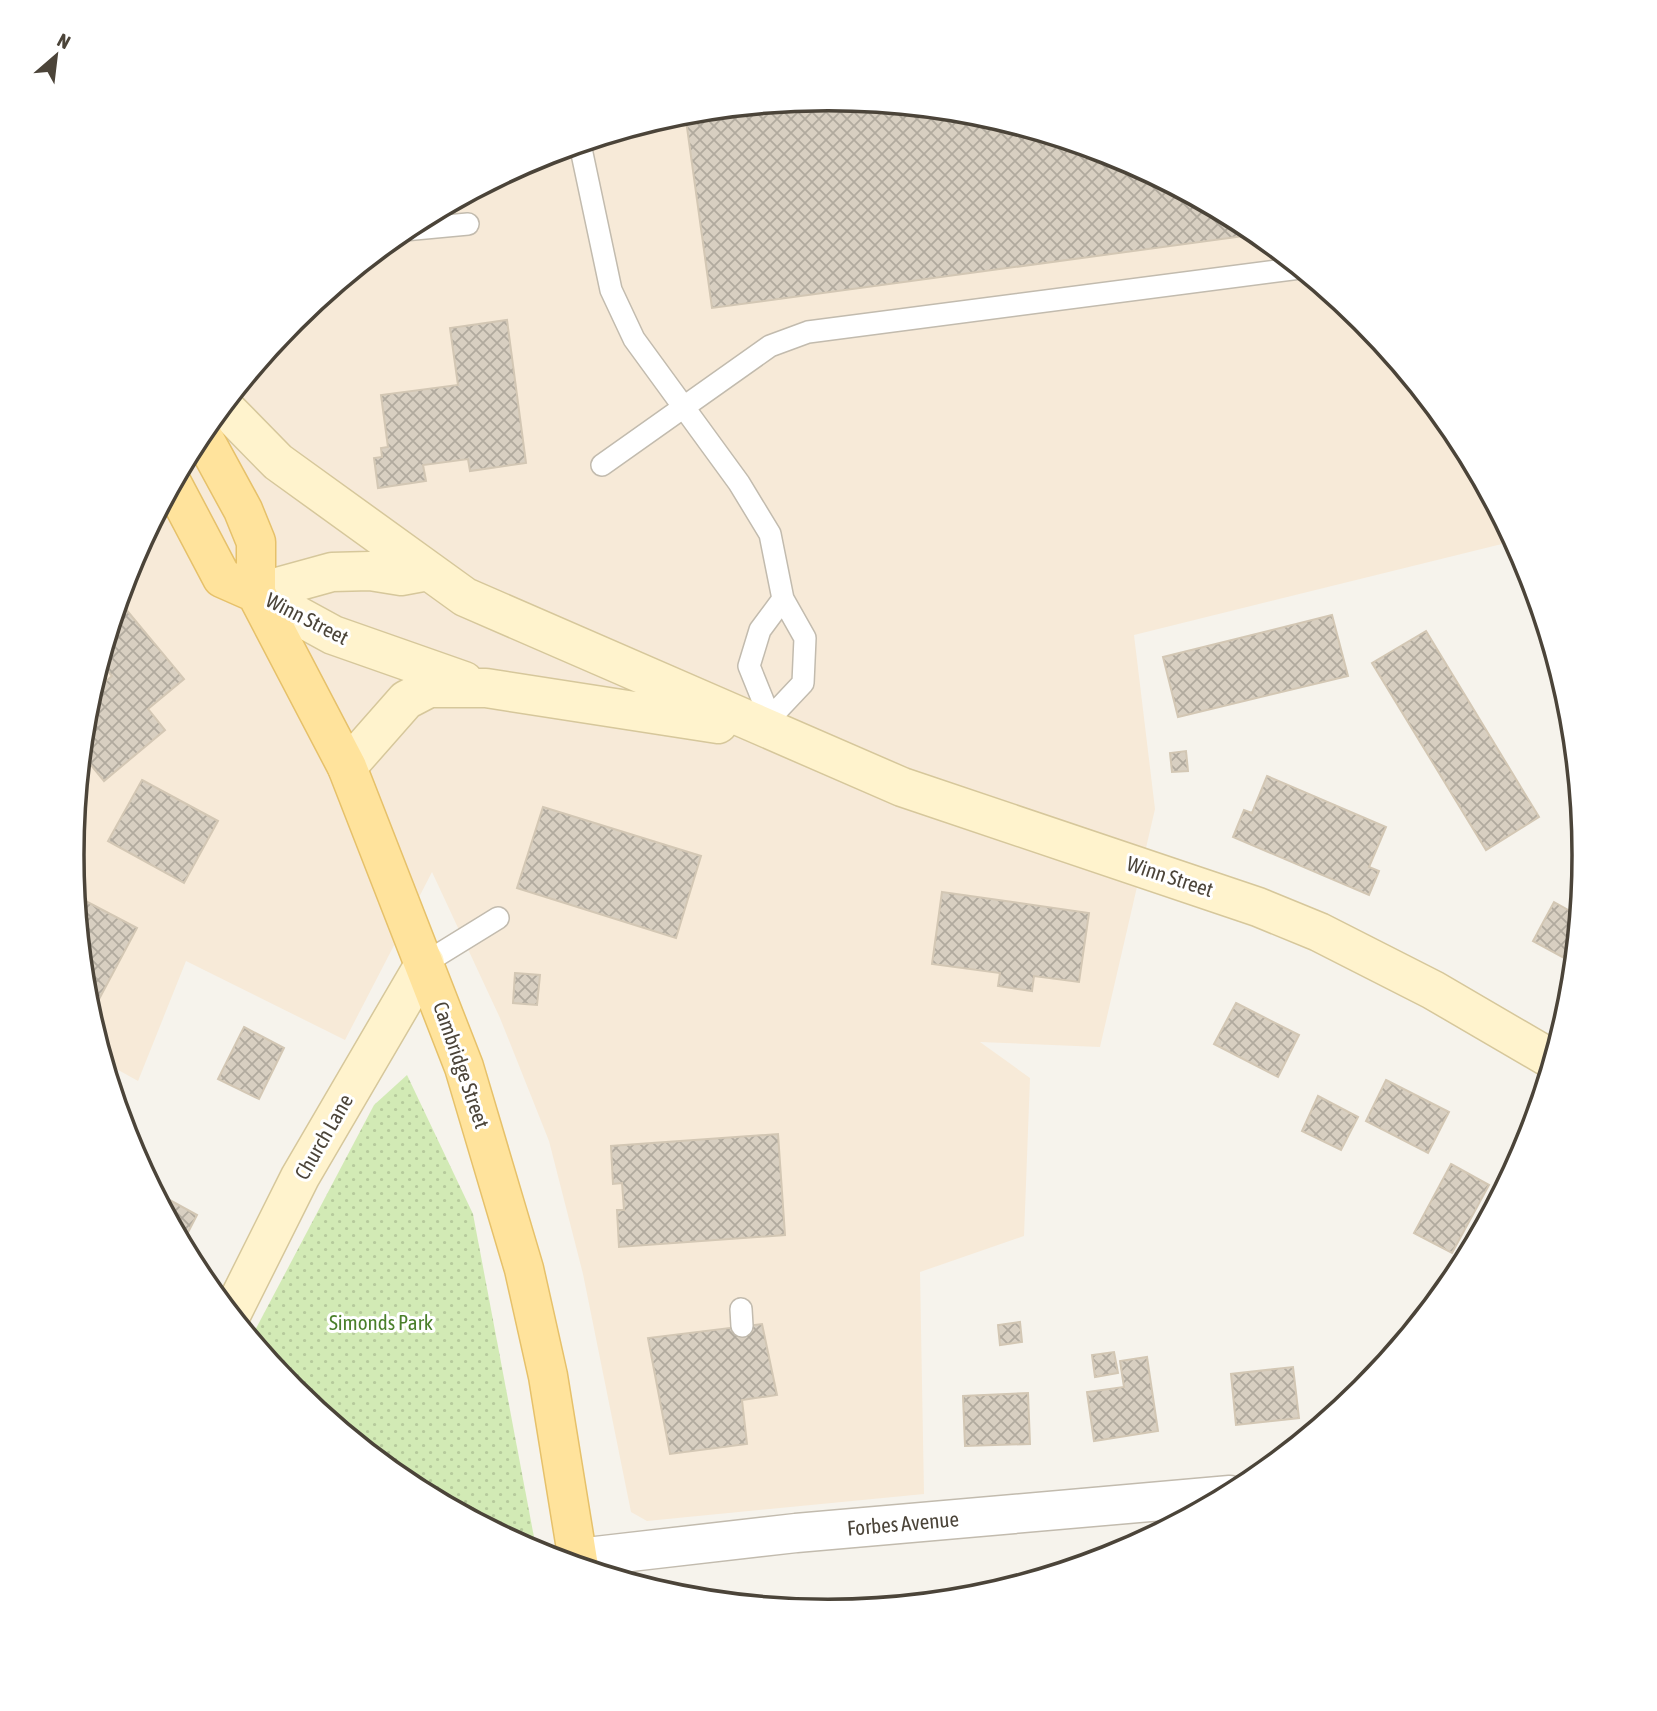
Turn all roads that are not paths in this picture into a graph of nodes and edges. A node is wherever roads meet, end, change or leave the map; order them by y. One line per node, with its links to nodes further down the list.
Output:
1 (582, 154): 5 (lane)
2 (468, 224): 3 (lane)
3 (429, 228)
4 (1288, 270): 5 (lane)
5 (684, 407): 8 (lane); 12 (lane)
6 (230, 413): 10 (main road, Winn Street)
7 (207, 445): 11 (main road, Cambridge Street)
8 (602, 465)
9 (178, 494): 11 (main road)
10 (428, 571): 11 (main road, Winn Street); 14 (main road, Winn Street)
11 (256, 593): 13 (main road, Winn Street); 15 (main road, Cambridge Street)
12 (783, 599): 14 (lane); 14 (lane)
13 (486, 688): 14 (main road, Winn Street); 15 (main road, Winn Street)
14 (770, 725): 18 (main road, Winn Street)
15 (347, 767): 17 (main road, Cambridge Street)
16 (498, 918): 17 (lane)
17 (425, 963): 19 (main road, Church Lane); 21 (main road, Cambridge Street)
18 (1546, 1056)
19 (236, 1306)
20 (1206, 1497): 22 (street, Forbes Avenue)
21 (577, 1555)
22 (590, 1560)

